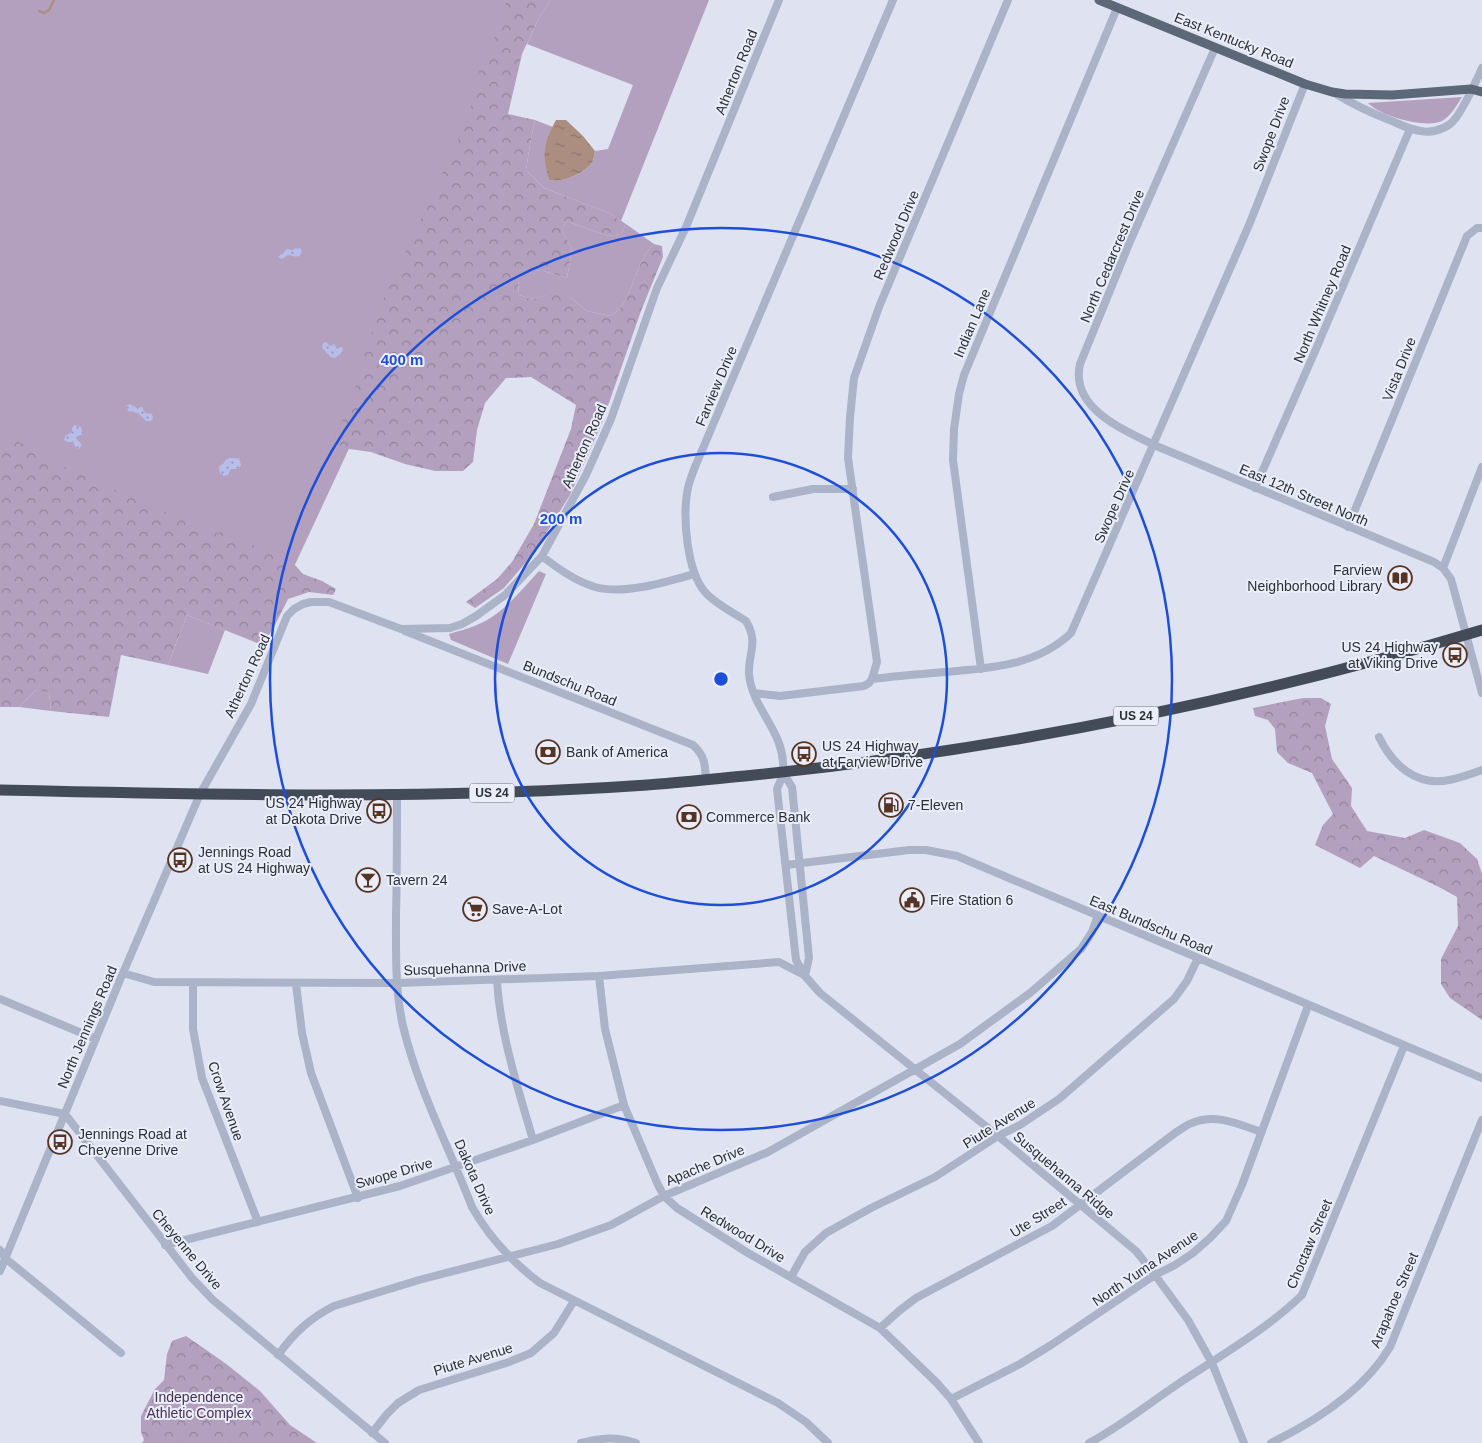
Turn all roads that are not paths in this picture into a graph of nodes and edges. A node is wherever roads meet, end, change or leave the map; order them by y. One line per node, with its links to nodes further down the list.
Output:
1 (779, 0): 20 (street, Atherton Road)
2 (893, 0): 22 (street, Farview Drive)
3 (1008, 0): 16 (street, Redwood Drive)
4 (1099, 0): 5 (main road, East Kentucky Road)
5 (1117, 8): 6 (main road, East Kentucky Road); 26 (street, Indian Lane)
6 (1215, 48): 8 (main road, East Kentucky Road); 14 (street, North Cedarcrest Drive)
7 (1482, 68): 9 (street)
8 (1304, 84): 10 (main road, East Kentucky Road); 14 (street, Swope Drive)
9 (1471, 89): 10 (main road, East Kentucky Road); 11 (main road); 12 (street, East Kentucky Road)
10 (1332, 92): 12 (street, East Kentucky Road)
11 (1482, 92)
12 (1410, 129): 17 (street, North Whitney Road)
13 (1482, 228): 19 (street, Vista Drive)
14 (1154, 445): 17 (street, East 12th Street North); 26 (street, Swope Drive)
15 (1482, 467): 21 (street)
16 (853, 488): 18 (street); 27 (street, Redwood Drive)
17 (1255, 488): 19 (street, East 12th Street North)
18 (773, 497)
19 (1348, 527): 21 (street, East 12th Street North)
20 (542, 556): 22 (street); 23 (street, Atherton Road)
21 (1443, 568): 25 (street)
22 (694, 574): 28 (street, Farview Drive)
23 (401, 629): 33 (street, Bundschu Road); 35 (street, Atherton Road)
24 (1482, 630): 25 (highway, US 24)
25 (1467, 634): 29 (street); 32 (highway, US 24)
26 (981, 669): 27 (street, Swope Drive)
27 (872, 679): 28 (street, Swope Drive)
28 (754, 693): 32 (street, Farview Drive)
29 (1482, 693)
30 (1379, 737): 31 (street)
31 (1482, 770)
32 (784, 773): 33 (highway, US 24); 37 (street); 38 (street, Susquehanna Ridge)
33 (706, 780): 36 (highway, US 24)
34 (0, 790): 35 (highway, US 24)
35 (200, 794): 36 (highway, US 24); 43 (street, North Jennings Road)
36 (397, 795): 48 (street, Dakota Drive)
37 (796, 829): 38 (street); 39 (street)
38 (782, 830): 40 (street, Susquehanna Ridge)
39 (799, 864): 40 (street, East Bundschu Road); 41 (street, East Bundschu Road); 45 (street)
40 (786, 865): 45 (street, Susquehanna Ridge)
41 (1098, 916): 42 (street, East Bundschu Road); 54 (street, Apache Drive)
42 (1198, 958): 51 (street, East Bundschu Road); 61 (street, Piute Avenue)
43 (123, 973): 47 (street, Susquehanna Drive); 52 (street, North Jennings Road)
44 (599, 976): 45 (street, Susquehanna Drive); 46 (street, Susquehanna Drive); 57 (street, Redwood Drive)
45 (805, 976): 54 (street, Susquehanna Ridge)
46 (497, 980): 48 (street, Susquehanna Drive); 62 (street)
47 (193, 983): 49 (street, Susquehanna Drive); 67 (street, Crow Avenue)
48 (398, 983): 49 (street, Susquehanna Drive); 63 (street, Dakota Drive)
49 (296, 984): 65 (street)
50 (0, 999): 52 (street)
51 (1308, 1006): 53 (street, East Bundschu Road); 60 (street, North Yuma Avenue)
52 (96, 1039): 58 (street, North Jennings Road)
53 (1404, 1046): 55 (street, East Bundschu Road); 79 (street, Choctaw Street)
54 (916, 1070): 61 (street, Susquehanna Ridge); 64 (street, Apache Drive)
55 (1482, 1078)
56 (0, 1101): 58 (street)
57 (624, 1104): 62 (street, Swope Drive); 64 (street, Redwood Drive)
58 (65, 1114): 68 (street, Cheyenne Drive); 71 (street, North Jennings Road)
59 (1482, 1120): 89 (street, Arapahoe Street)
60 (1261, 1132): 66 (street, Ute Street); 73 (street, North Yuma Avenue)
61 (998, 1136): 66 (street, Susquehanna Ridge); 74 (street, Piute Avenue)
62 (533, 1140): 63 (street, Swope Drive)
63 (457, 1167): 65 (street, Swope Drive); 70 (street, Dakota Drive)
64 (664, 1196): 70 (street, Apache Drive); 74 (street, Redwood Drive)
65 (358, 1198): 67 (street, Swope Drive)
66 (1081, 1205): 73 (street, Susquehanna Ridge); 76 (street, Ute Street)
67 (258, 1222): 68 (street, Swope Drive)
68 (165, 1245): 78 (street, Cheyenne Drive)
69 (0, 1250): 71 (street)
70 (510, 1256): 75 (street, Dakota Drive); 78 (street, Apache Drive)
71 (5, 1258): 72 (street, North Jennings Road); 77 (street)
72 (0, 1271)
73 (1156, 1275): 79 (street, Susquehanna Ridge); 80 (street, North Yuma Avenue)
74 (791, 1277): 76 (street, Redwood Drive)
75 (574, 1301): 81 (street, Piute Avenue); 85 (street, Dakota Drive)
76 (880, 1328): 80 (street, Redwood Drive)
77 (122, 1353)
78 (278, 1355): 81 (street, Cheyenne Drive)
79 (1212, 1363): 87 (street, Choctaw Street); 88 (street, Susquehanna Ridge)
80 (951, 1399): 86 (street, Redwood Drive)
81 (372, 1432): 82 (street, Cheyenne Drive)
82 (385, 1443)
83 (581, 1443): 84 (street)
84 (636, 1443)
85 (828, 1443)
86 (979, 1443)
87 (1089, 1443)
88 (1244, 1443)
89 (1271, 1443)

